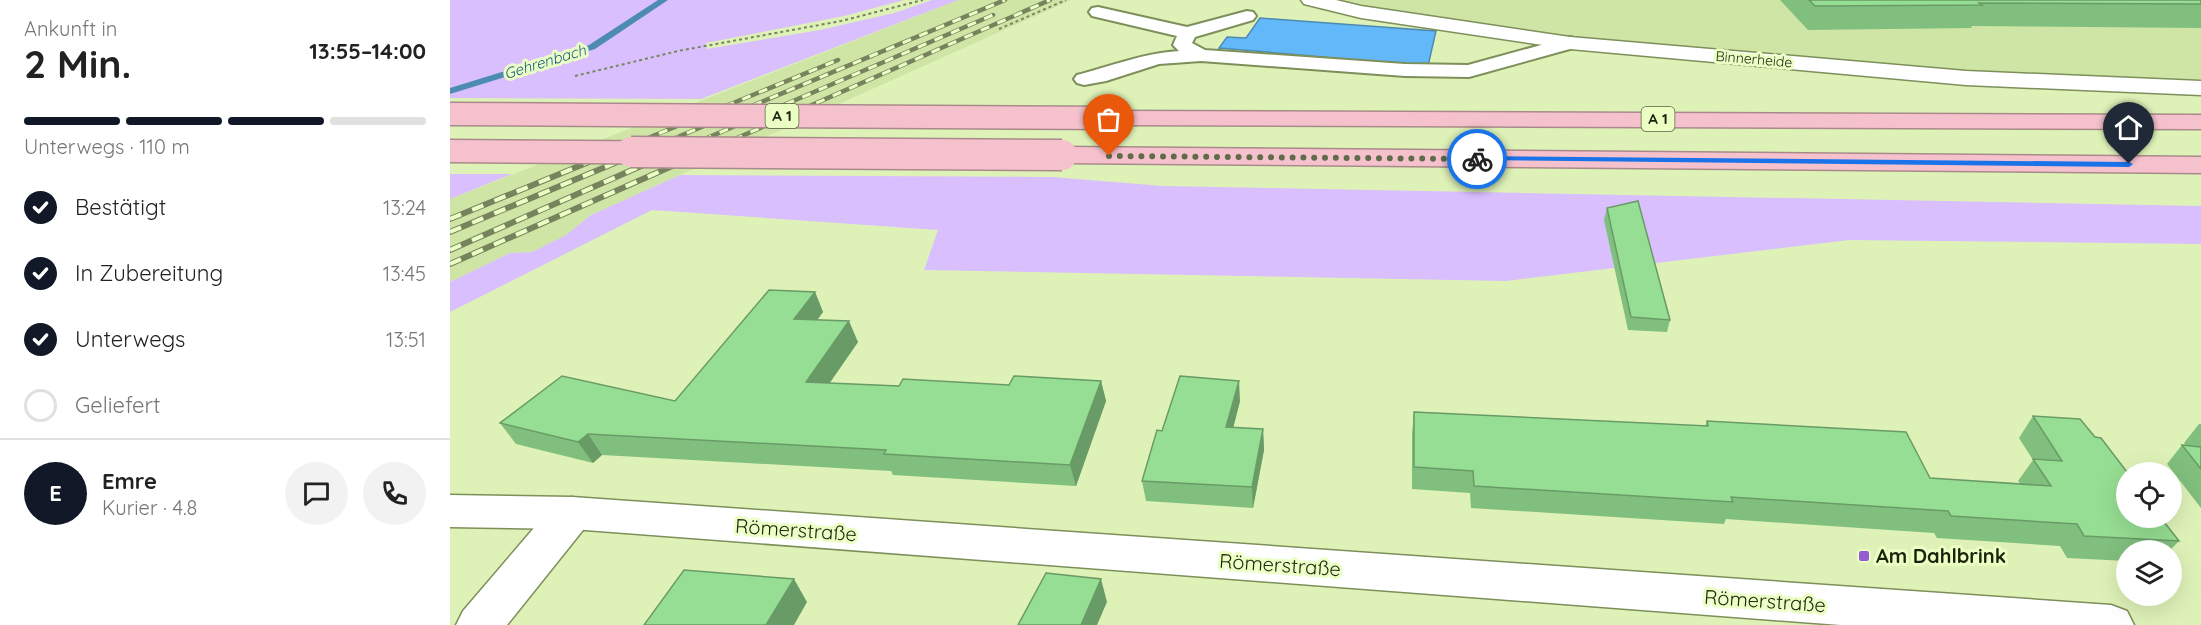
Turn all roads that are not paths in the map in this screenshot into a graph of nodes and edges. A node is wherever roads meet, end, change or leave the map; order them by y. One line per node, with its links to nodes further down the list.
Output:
1 (1311, 0): 5 (street, Binnerheide)
2 (1098, 12): 4 (lane)
3 (1247, 16): 4 (lane)
4 (1187, 33): 6 (lane)
5 (1570, 43): 6 (lane); 8 (street, Binnerheide)
6 (1201, 55): 7 (lane)
7 (1084, 79)
8 (2201, 88)
9 (450, 114): 10 (highway, A 1, bridge)
10 (2201, 122)
11 (450, 151): 12 (highway, bridge)
12 (2201, 165)
13 (450, 511): 14 (street, Römerstraße)
14 (572, 513): 15 (street, Römerstraße); 16 (street)
15 (2031, 623): 17 (street, Römerstraße)
16 (479, 625)
17 (2111, 625)

